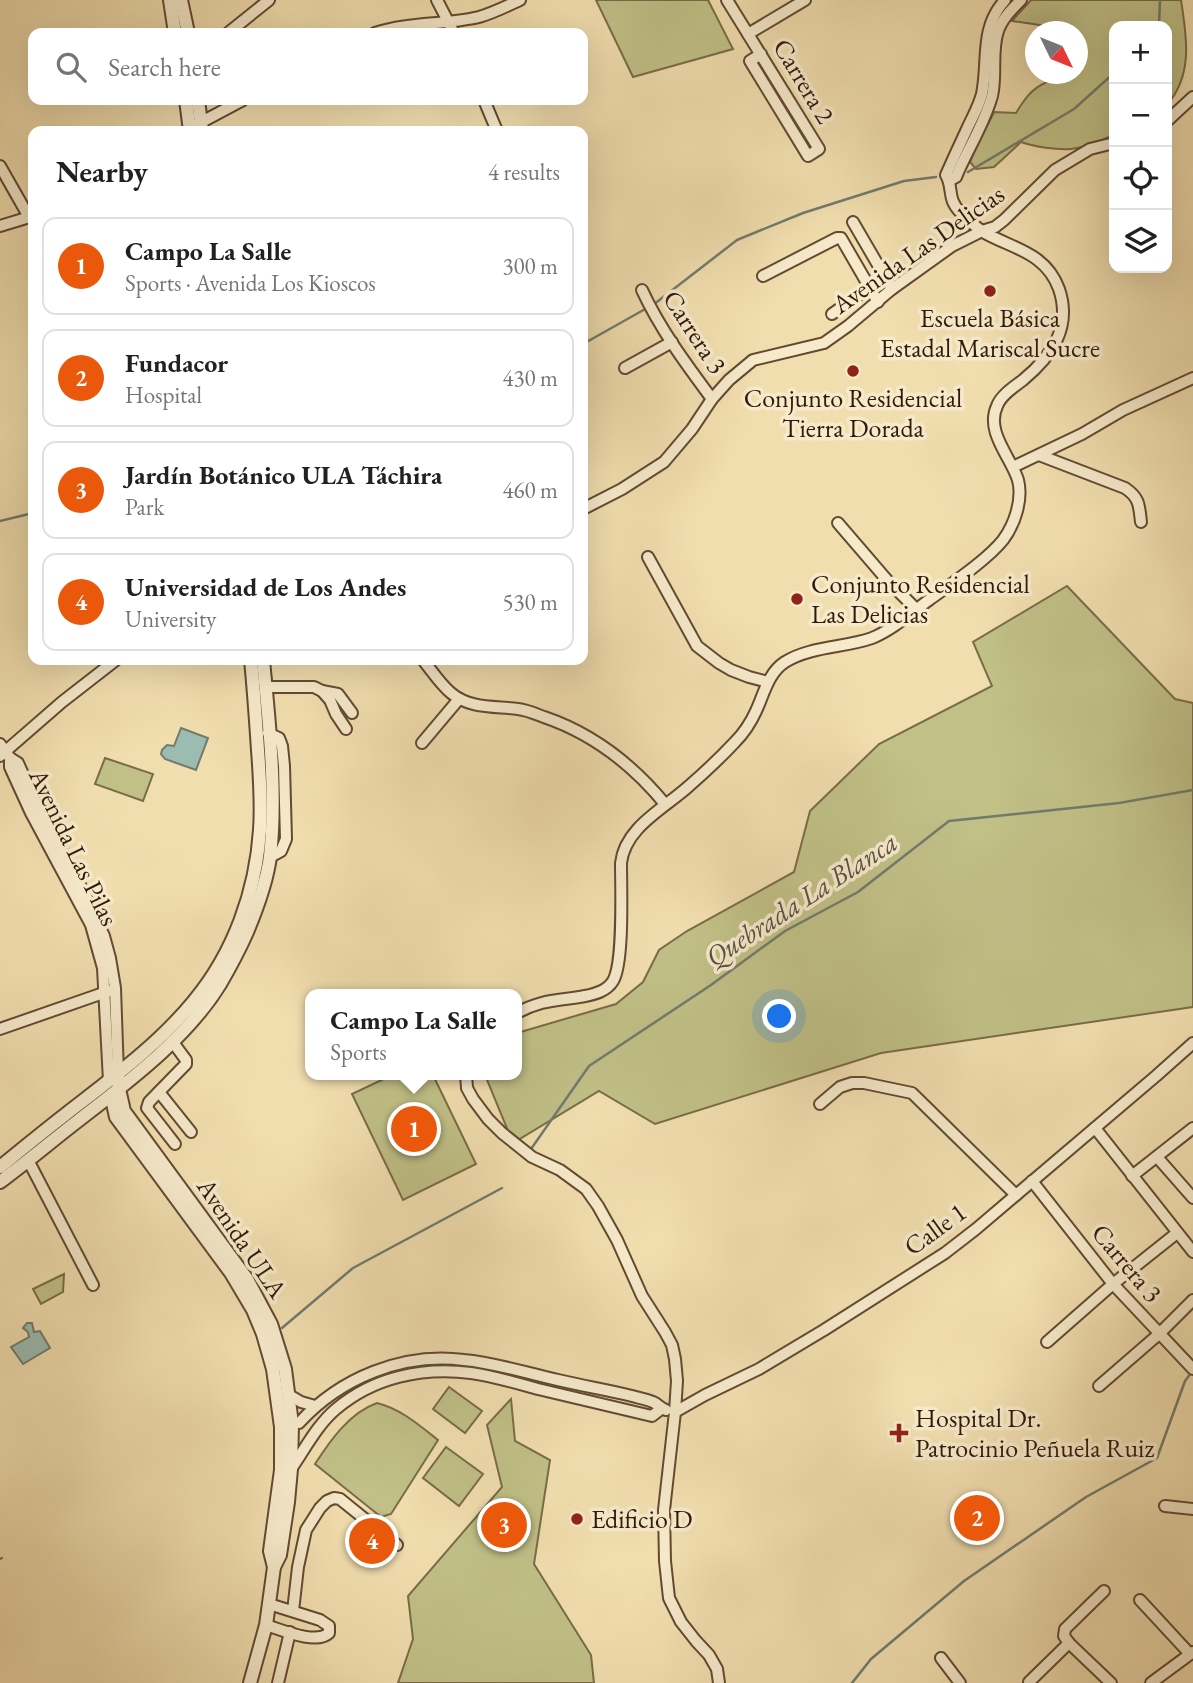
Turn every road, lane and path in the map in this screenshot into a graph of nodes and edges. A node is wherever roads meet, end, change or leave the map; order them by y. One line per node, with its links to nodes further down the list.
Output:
1 (170, 0): 11 (street)
2 (181, 0): 12 (street)
3 (269, 0): 13 (street)
4 (437, 0): 10 (street)
5 (520, 0): 10 (street)
6 (727, 0): 16 (street, Carrera 2)
7 (804, 0): 16 (street)
8 (1004, 0): 30 (street)
9 (1021, 0): 30 (street)
10 (449, 22): 14 (street); 15 (street)
11 (175, 28)
12 (187, 28)
13 (234, 28)
14 (398, 28)
15 (452, 28)
16 (748, 34): 28 (street, Carrera 2)
17 (1193, 97): 22 (street)
18 (187, 105): 23 (street)
19 (197, 105): 24 (street)
20 (235, 105): 25 (street)
21 (486, 105): 26 (street)
22 (1172, 116)
23 (193, 126)
24 (194, 126)
25 (199, 126)
26 (495, 126)
27 (1109, 144): 35 (street, Avenida Las Delicias)
28 (819, 149)
29 (0, 166): 31 (street)
30 (950, 181): 35 (street)
31 (28, 211)
32 (28, 217): 34 (street)
33 (853, 222): 38 (street)
34 (0, 226)
35 (982, 231): 38 (street, Avenida Las Delicias); 47 (street)
36 (764, 276): 37 (street)
37 (870, 287): 40 (street); 41 (street)
38 (892, 289): 40 (street, Avenida Las Delicias)
39 (642, 290): 42 (street, Carrera 3)
40 (878, 302): 45 (street, Avenida Las Delicias)
41 (832, 314)
42 (672, 342): 43 (street); 45 (street, Carrera 3)
43 (625, 368)
44 (1193, 378): 46 (street)
45 (712, 399): 48 (street, Avenida Las Delicias)
46 (1039, 455): 47 (street); 49 (street)
47 (1013, 467): 52 (street)
48 (588, 506)
49 (1141, 522)
50 (838, 523): 52 (street)
51 (648, 557): 57 (street)
52 (916, 609): 57 (street)
53 (110, 665): 64 (street)
54 (251, 665): 72 (street)
55 (263, 665): 58 (street)
56 (427, 665): 60 (street)
57 (768, 682): 65 (street)
58 (265, 687): 59 (street); 69 (street)
59 (322, 691): 61 (street); 62 (street)
60 (459, 699): 63 (street); 65 (street)
61 (352, 713)
62 (346, 729)
63 (422, 743)
64 (4, 752): 66 (street, Avenida Las Pilas)
65 (665, 804): 67 (street)
66 (110, 991): 68 (street); 72 (street, Avenida Las Pilas)
67 (522, 1011)
68 (0, 1029)
69 (172, 1041): 72 (street); 73 (street)
70 (1193, 1043): 75 (street, Calle 1)
71 (466, 1080): 99 (street)
72 (114, 1085): 80 (street); 81 (street); 96 (street, Avenida ULA); 101 (street, Avenida ULA)
73 (159, 1092): 77 (street); 78 (street)
74 (820, 1104): 85 (street)
75 (1095, 1128): 82 (street); 83 (street, Calle 1)
76 (1193, 1128): 79 (street)
77 (191, 1132)
78 (175, 1144)
79 (1157, 1157): 82 (street); 86 (street)
80 (28, 1160): 84 (street); 90 (street)
81 (0, 1167)
82 (1132, 1176): 87 (street)
83 (1032, 1181): 85 (street, Calle 1); 89 (street, Carrera 3)
84 (0, 1182)
85 (1016, 1195): 99 (street, Calle 1)
86 (1193, 1198)
87 (1177, 1233): 88 (street); 89 (street)
88 (1193, 1252)
89 (1113, 1284): 92 (street, Carrera 3); 93 (street)
90 (93, 1285)
91 (1193, 1300): 92 (street)
92 (1159, 1334): 94 (street, Carrera 3); 95 (street)
93 (1047, 1342)
94 (1193, 1369)
95 (1099, 1386)
96 (289, 1395): 97 (street); 101 (street, Avenida ULA)
97 (315, 1406): 98 (street); 101 (street)
98 (662, 1409): 99 (street); 100 (street)
99 (675, 1412): 119 (street)
100 (324, 1422): 101 (street); 102 (street)
101 (291, 1425): 102 (street, Avenida ULA); 106 (street, Avenida ULA)
102 (291, 1469): 106 (street, Avenida ULA)
103 (1165, 1506): 104 (street)
104 (1193, 1508)
105 (397, 1545): 110 (street)
106 (274, 1567): 109 (street, Avenida ULA)
107 (1104, 1591): 113 (street)
108 (1140, 1600): 114 (street)
109 (269, 1604): 110 (street); 111 (street, Avenida ULA)
110 (293, 1611): 112 (street)
111 (266, 1625): 112 (street); 117 (street, Avenida ULA)
112 (290, 1632): 118 (street)
113 (1069, 1643): 116 (street); 121 (street)
114 (1192, 1653): 122 (street)
115 (941, 1657): 120 (street)
116 (1029, 1682)
117 (250, 1683)
118 (278, 1683)
119 (719, 1683)
120 (960, 1683)
121 (1111, 1683)
122 (1152, 1683)

